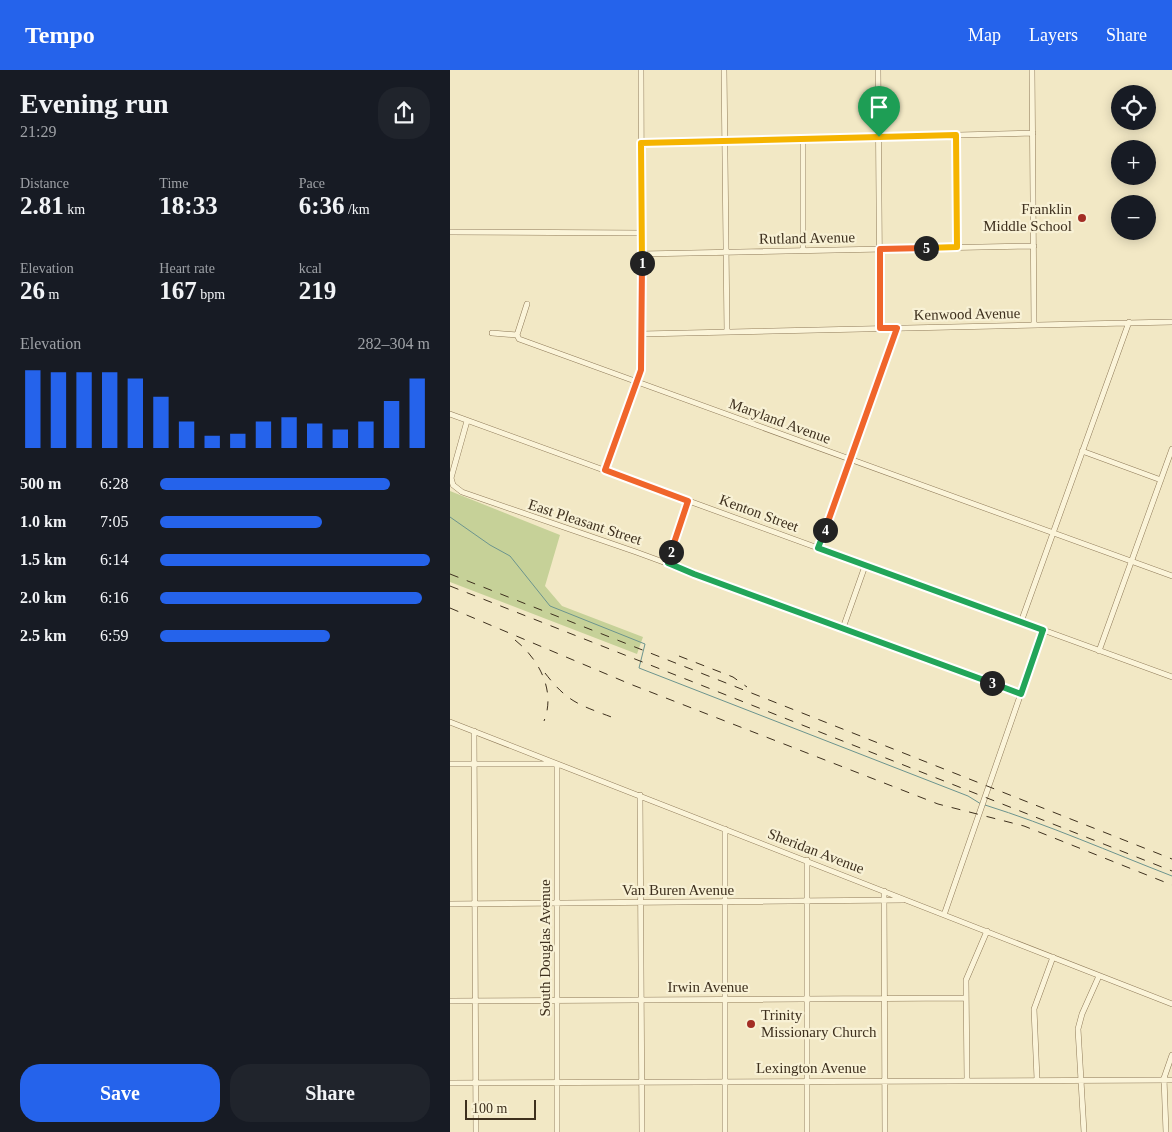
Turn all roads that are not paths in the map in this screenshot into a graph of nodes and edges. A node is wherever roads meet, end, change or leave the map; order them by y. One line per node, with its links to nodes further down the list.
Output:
1 (641, 70): 10 (street)
2 (724, 70): 9 (street)
3 (878, 70): 7 (street)
4 (1032, 70): 5 (street)
5 (1033, 133): 6 (street); 13 (street)
6 (956, 135): 7 (street); 14 (street)
7 (879, 137): 8 (street); 15 (street)
8 (803, 139): 9 (street); 16 (street)
9 (724, 141): 10 (street); 17 (street)
10 (641, 143): 12 (street)
11 (450, 232): 12 (street)
12 (642, 233): 18 (street)
13 (1034, 246): 14 (street, Rutland Avenue); 22 (street)
14 (957, 247): 15 (street, Rutland Avenue)
15 (880, 249): 16 (street, Rutland Avenue); 23 (street)
16 (803, 251): 17 (street, Rutland Avenue)
17 (726, 253): 18 (street, Rutland Avenue); 25 (street)
18 (642, 254): 27 (street)
19 (527, 304): 28 (street)
20 (1129, 322): 21 (street, Kenwood Avenue); 22 (street, Kenwood Avenue); 33 (street)
21 (1172, 322)
22 (1034, 325): 24 (street, Kenwood Avenue)
23 (880, 328): 24 (street, Kenwood Avenue); 25 (street, Kenwood Avenue)
24 (897, 328): 34 (street)
25 (727, 332): 27 (street, Kenwood Avenue)
26 (492, 333): 28 (street, Maryland Avenue)
27 (642, 334): 29 (street)
28 (517, 335): 29 (street, Maryland Avenue)
29 (637, 382): 34 (street, Maryland Avenue); 35 (street)
30 (450, 414): 31 (street, Kenton Street)
31 (467, 421): 35 (street, Kenton Street); 41 (street, East Pleasant Street)
32 (1172, 449): 36 (street)
33 (1082, 451): 36 (street); 38 (street)
34 (850, 459): 38 (street, Maryland Avenue); 39 (street)
35 (605, 470): 37 (street, Kenton Street)
36 (1161, 480): 40 (street)
37 (688, 501): 39 (street, Kenton Street); 41 (street)
38 (1053, 533): 40 (street, Maryland Avenue); 44 (street)
39 (818, 548): 42 (street, Kenton Street)
40 (1132, 562): 43 (street, Maryland Avenue); 47 (street)
41 (668, 563): 45 (street, East Pleasant Street)
42 (865, 566): 44 (street, Kenton Street); 45 (street)
43 (1172, 576)
44 (1020, 622): 46 (street, Kenton Street)
45 (843, 628): 49 (street, East Pleasant Street)
46 (1043, 630): 47 (street, Kenton Street); 49 (street)
47 (1099, 651): 48 (street, Kenton Street)
48 (1172, 677)
49 (1021, 694): 67 (street)
50 (450, 722): 51 (street, Sheridan Avenue)
51 (474, 731): 53 (street); 54 (street, Sheridan Avenue)
52 (450, 764): 53 (street)
53 (474, 764): 54 (street); 65 (street)
54 (557, 764): 55 (street, Sheridan Avenue); 66 (street, South Douglas Avenue)
55 (640, 795): 56 (street, Sheridan Avenue); 62 (street)
56 (725, 829): 57 (street, Sheridan Avenue); 63 (street)
57 (807, 860): 58 (street, Sheridan Avenue); 61 (street)
58 (884, 891): 59 (street, Sheridan Avenue); 60 (street)
59 (907, 900): 60 (street, Van Buren Avenue); 67 (street, Sheridan Avenue)
60 (884, 901): 61 (street, Van Buren Avenue); 71 (street)
61 (807, 902): 63 (street, Van Buren Avenue); 73 (street)
62 (641, 903): 63 (street, Van Buren Avenue); 66 (street, Van Buren Avenue); 74 (street)
63 (725, 903): 75 (street)
64 (450, 904): 65 (street, Van Buren Avenue)
65 (475, 904): 66 (street, Van Buren Avenue); 77 (street)
66 (557, 904): 78 (street, South Douglas Avenue)
67 (944, 914): 68 (street, Sheridan Avenue)
68 (987, 931): 69 (street, Sheridan Avenue); 72 (street)
69 (1053, 958): 70 (street, Sheridan Avenue); 82 (street)
70 (1099, 976): 79 (street, Sheridan Avenue); 83 (street)
71 (885, 998): 72 (street, Irwin Avenue); 73 (street, Irwin Avenue); 84 (street)
72 (966, 998): 85 (street)
73 (807, 999): 75 (street, Irwin Avenue); 87 (street)
74 (641, 1000): 75 (street, Irwin Avenue); 78 (street, Irwin Avenue); 89 (street)
75 (725, 1000): 90 (street)
76 (450, 1001): 77 (street, Irwin Avenue)
77 (475, 1001): 78 (street, Irwin Avenue); 92 (street)
78 (557, 1001): 88 (street, South Douglas Avenue)
79 (1172, 1004)
80 (1172, 1055): 81 (street)
81 (1164, 1078): 83 (street, Lexington Avenue); 86 (street, Lexington Avenue); 100 (street)
82 (1037, 1079): 83 (street, Lexington Avenue); 85 (street, Lexington Avenue)
83 (1081, 1079): 99 (street)
84 (885, 1080): 85 (street, Lexington Avenue); 87 (street, Lexington Avenue); 98 (street)
85 (967, 1080)
86 (1172, 1080)
87 (807, 1081): 90 (street, Lexington Avenue); 97 (street)
88 (557, 1082): 89 (street, Lexington Avenue); 92 (street, Lexington Avenue); 94 (street, South Douglas Avenue)
89 (642, 1082): 90 (street, Lexington Avenue); 95 (street)
90 (725, 1082): 96 (street)
91 (450, 1083): 92 (street, Lexington Avenue)
92 (475, 1083): 93 (street)
93 (476, 1132)
94 (557, 1132)
95 (642, 1132)
96 (725, 1132)
97 (808, 1132)
98 (885, 1132)
99 (1084, 1132)
100 (1166, 1132)

